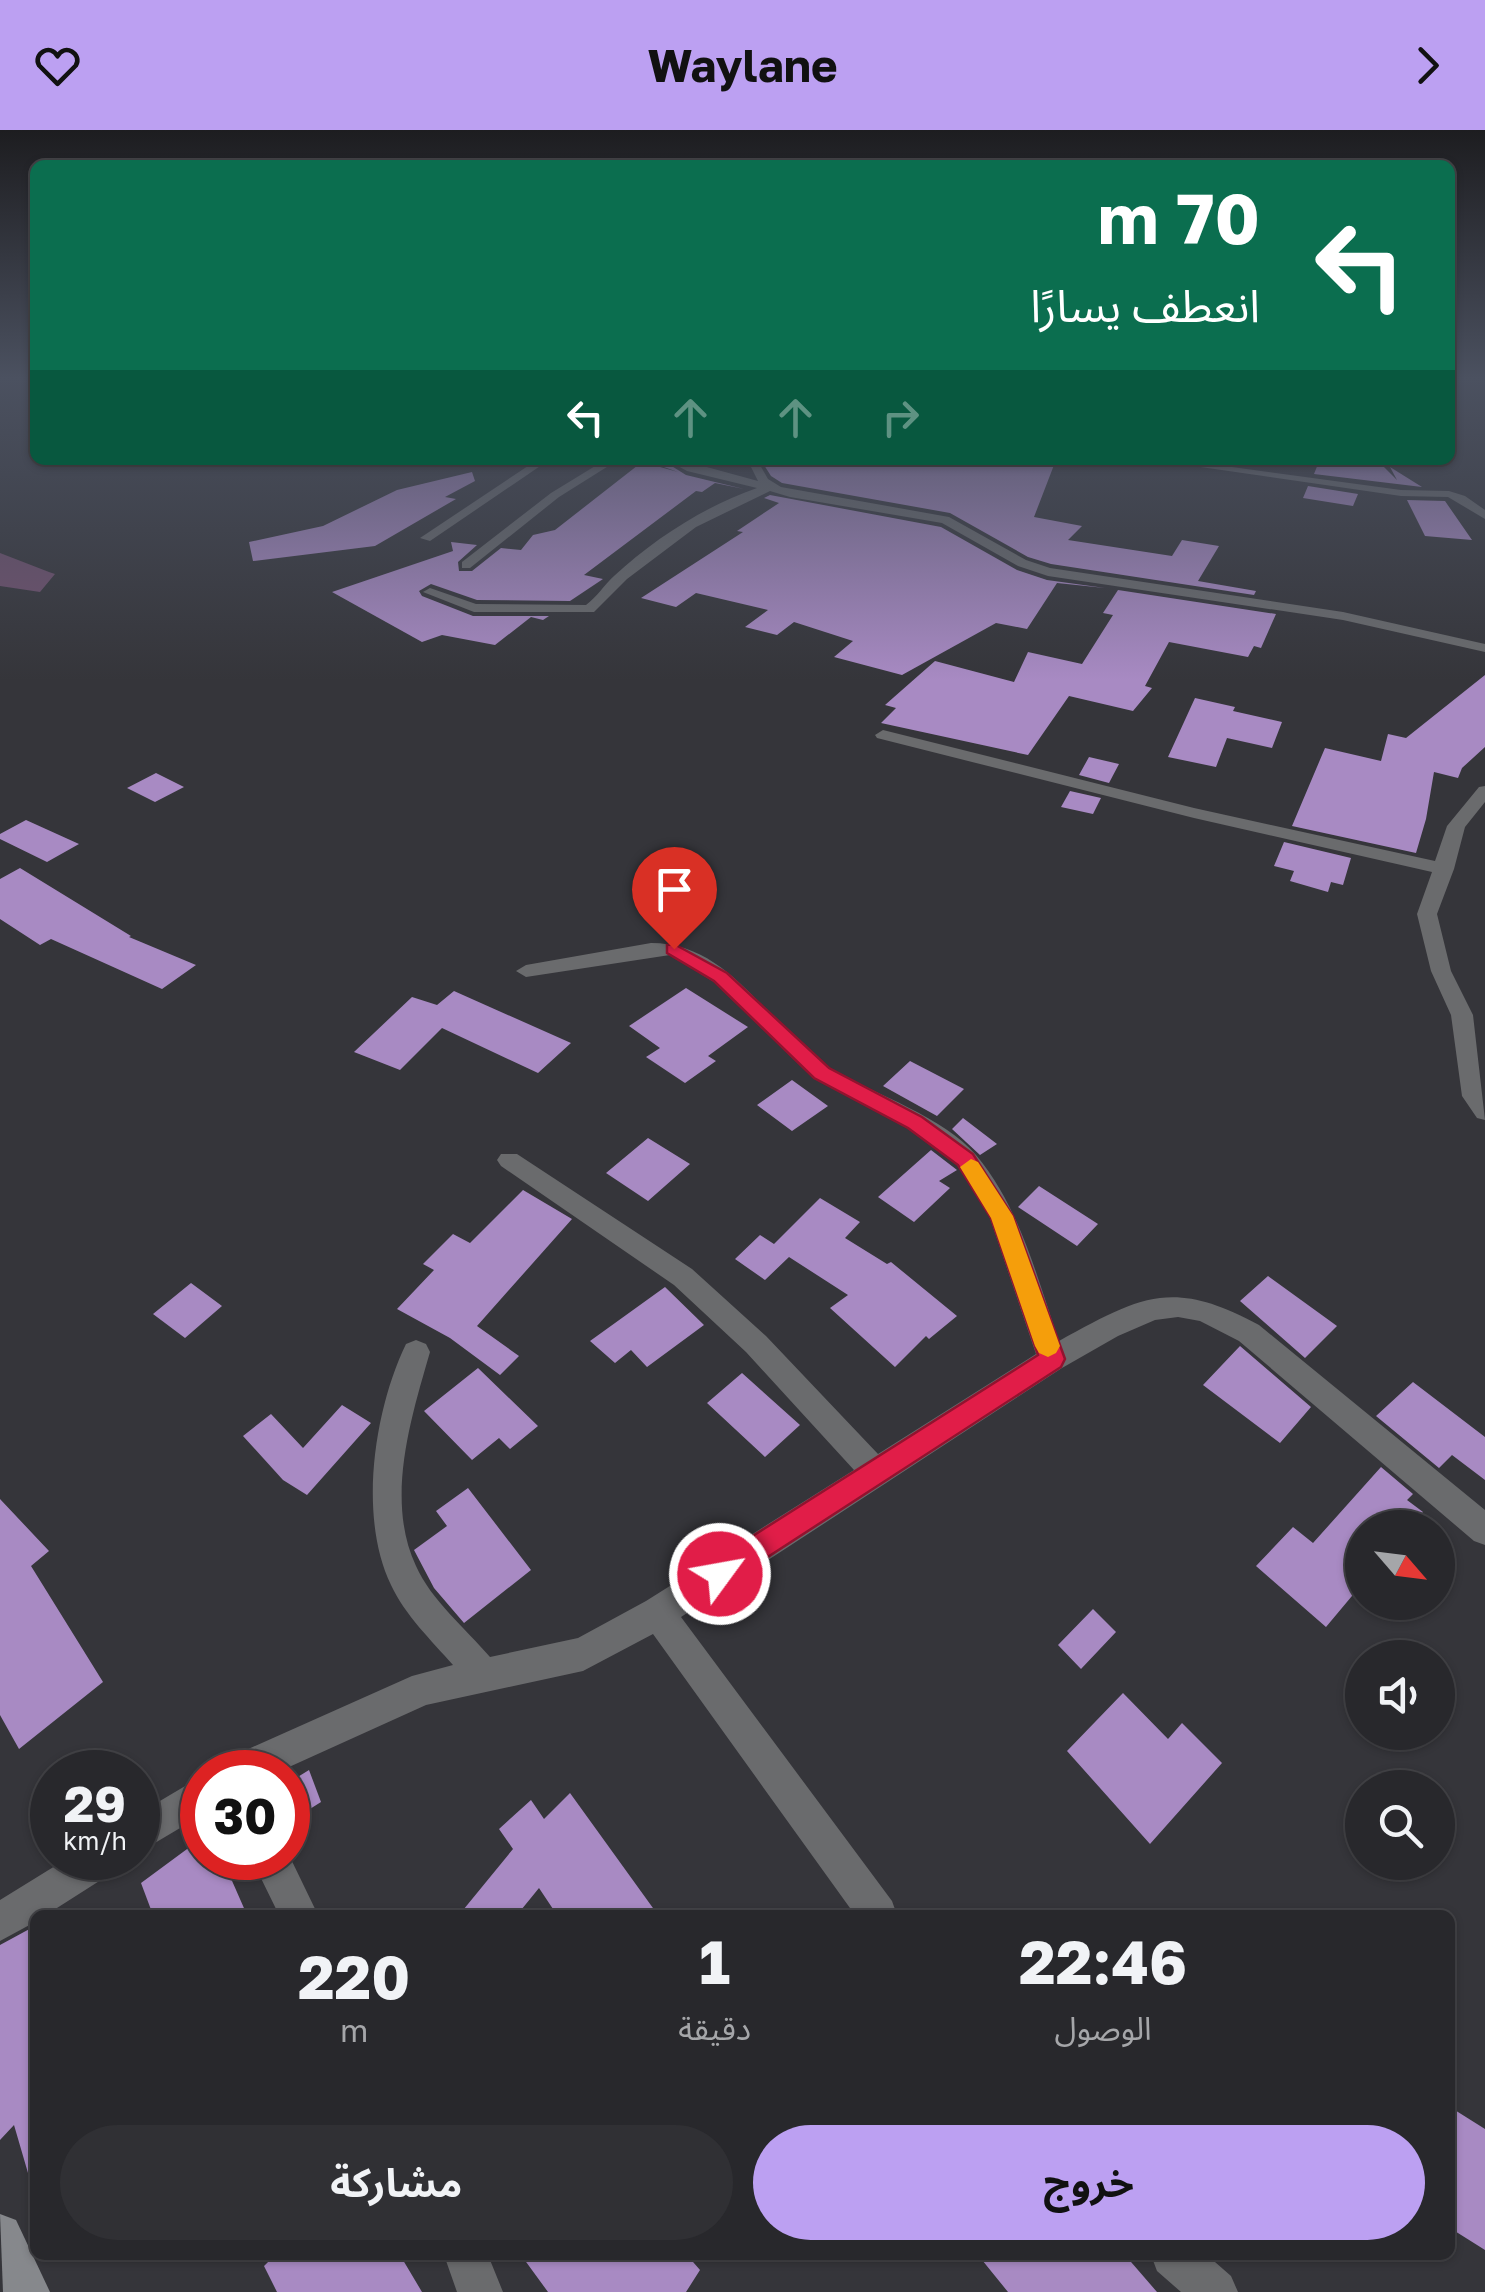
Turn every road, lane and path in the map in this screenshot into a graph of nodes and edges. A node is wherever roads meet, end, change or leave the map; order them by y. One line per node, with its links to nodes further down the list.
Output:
1 (514, 480): 8 (street)
2 (580, 480): 9 (street)
3 (738, 480): 6 (street)
4 (760, 480): 6 (street)
5 (1300, 480): 7 (street)
6 (769, 487): 10 (street); 11 (street)
7 (1485, 516)
8 (426, 538)
9 (466, 565)
10 (430, 592)
11 (1485, 648)
12 (883, 735): 14 (street)
13 (1485, 791): 14 (street)
14 (1445, 869): 16 (street)
15 (526, 970): 19 (street)
16 (1485, 1112)
17 (509, 1160): 20 (street)
18 (416, 1352): 23 (street)
19 (1052, 1359): 20 (street); 21 (street)
20 (877, 1474): 22 (street)
21 (1485, 1530)
22 (658, 1613): 23 (street); 28 (street)
23 (485, 1677): 24 (street)
24 (287, 1750)
25 (67, 1880): 29 (street)
26 (281, 1880): 27 (street)
27 (296, 1910)
28 (874, 1910)
29 (0, 1922)
30 (0, 2236): 33 (main road)
31 (468, 2260): 34 (street)
32 (1180, 2260): 35 (street)
33 (27, 2292)
34 (480, 2292)
35 (1215, 2292)

